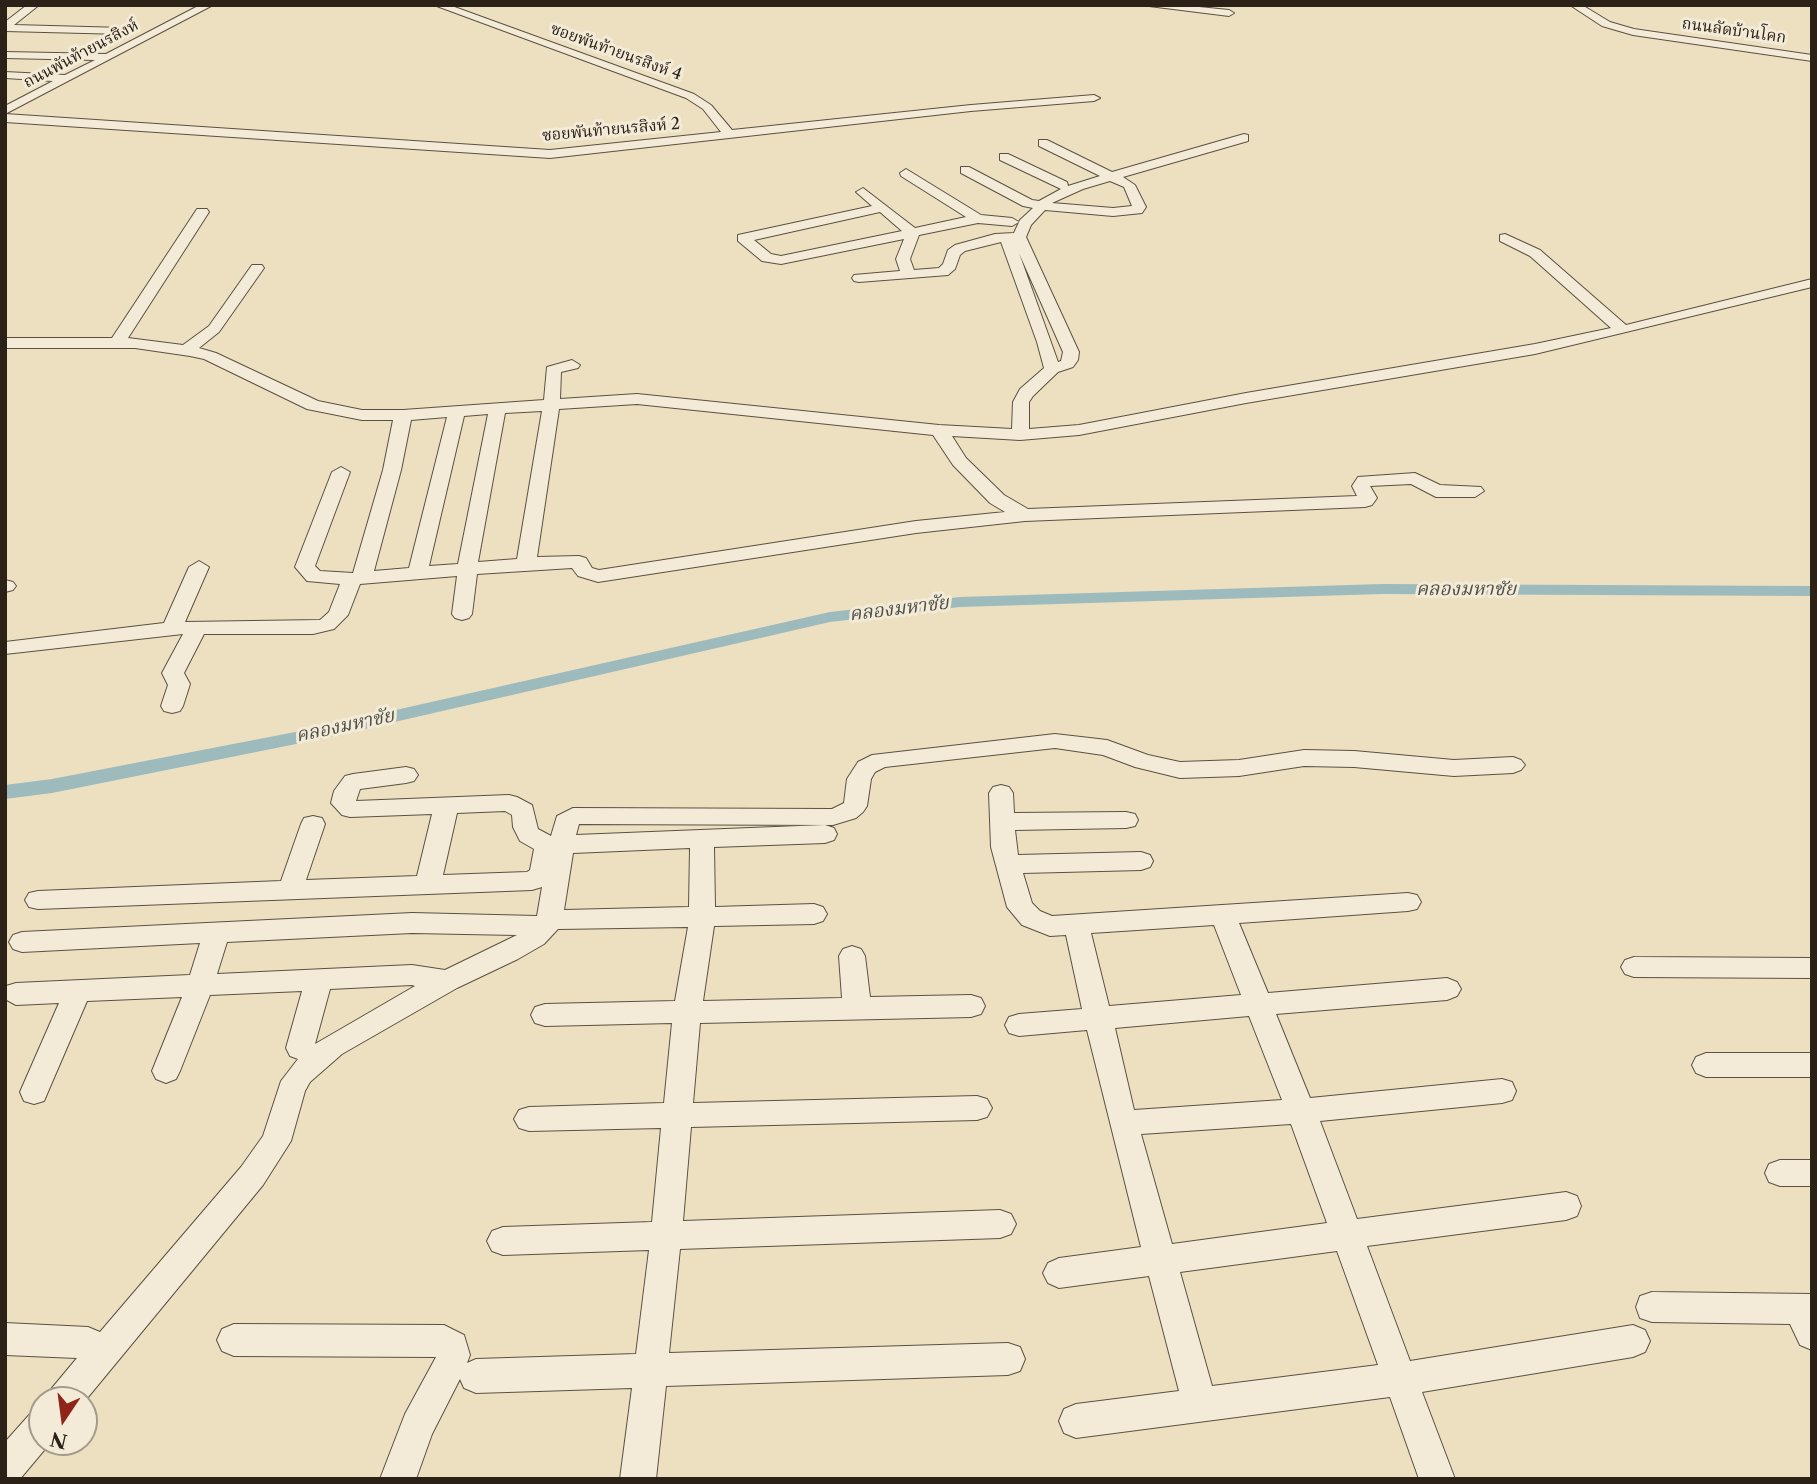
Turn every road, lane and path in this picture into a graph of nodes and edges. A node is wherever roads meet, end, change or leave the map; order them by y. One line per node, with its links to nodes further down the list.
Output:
1 (34, 5): 7 (street)
2 (208, 5): 13 (street, ถนนพันท้ายนรสิงห์)
3 (439, 5): 21 (street, ซอยพันท้ายนรสิงห์ 4)
4 (1146, 5): 6 (street)
5 (1575, 5): 12 (street, ถนนลัดบ้านโคก)
6 (1229, 13)
7 (5, 27): 8 (street)
8 (68, 29): 9 (street); 10 (street)
9 (49, 39)
10 (94, 45)
11 (5, 55): 13 (street)
12 (1812, 58)
13 (106, 59): 15 (street, ถนนพันท้ายนรสิงห์)
14 (5, 75): 15 (street)
15 (68, 79): 17 (street, ถนนพันท้ายนรสิงห์)
16 (17, 93): 17 (street)
17 (40, 94): 19 (street, ถนนพันท้ายนรสิงห์)
18 (1094, 99): 21 (street, ซอยพันท้ายนรสิงห์ 2)
19 (5, 111)
20 (5, 118): 21 (street, ซอยพันท้ายนรสิงห์ 2)
21 (729, 134)
22 (1244, 138): 27 (street)
23 (1043, 143): 27 (street)
24 (1004, 156): 28 (street)
25 (965, 170): 30 (street)
26 (906, 173): 33 (street)
27 (1113, 174): 28 (street); 30 (street); 30 (street)
28 (1062, 185): 30 (street)
29 (863, 192): 31 (street)
30 (1035, 204): 34 (street); 36 (street)
31 (881, 208): 35 (street); 35 (street)
32 (202, 212): 44 (street)
33 (978, 219): 34 (street); 35 (street)
34 (1012, 222): 36 (street)
35 (913, 233): 39 (street)
36 (1013, 237): 39 (street); 47 (street); 47 (street)
37 (1505, 238): 42 (street)
38 (257, 268): 45 (street)
39 (909, 275): 40 (street)
40 (859, 278)
41 (1812, 284): 42 (street)
42 (1623, 330): 53 (street)
43 (5, 343): 44 (street)
44 (117, 343): 45 (street)
45 (186, 350): 51 (street)
46 (572, 365): 48 (street)
47 (1052, 369): 53 (street)
48 (552, 403): 49 (street); 52 (street); 57 (street)
49 (498, 407): 50 (street); 59 (street)
50 (457, 411): 51 (street); 60 (street)
51 (404, 415): 61 (street)
52 (939, 430): 53 (street); 56 (street)
53 (1020, 435)
54 (341, 472): 61 (street)
55 (1475, 491): 56 (street)
56 (1025, 515): 57 (street)
57 (526, 564): 59 (street)
58 (199, 567): 64 (street)
59 (466, 570): 60 (street); 62 (street)
60 (418, 573): 61 (street)
61 (357, 578): 63 (street)
62 (462, 614)
63 (197, 627): 64 (street); 66 (street)
64 (172, 628): 65 (street)
65 (5, 648)
66 (172, 706)
67 (1513, 765): 76 (street)
68 (406, 775): 70 (street)
69 (1001, 793): 72 (street)
70 (446, 807): 76 (street); 79 (street)
71 (1126, 820): 72 (street)
72 (1002, 822): 78 (street)
73 (313, 824): 80 (street)
74 (825, 834): 75 (street)
75 (702, 840): 76 (street); 85 (street)
76 (554, 845): 79 (street); 87 (street)
77 (1141, 861): 78 (street)
78 (1006, 864): 88 (street)
79 (425, 884): 80 (street); 86 (street)
80 (291, 889): 81 (street)
81 (38, 900)
82 (1408, 902): 83 (street)
83 (1222, 913): 88 (street); 100 (street)
84 (814, 914): 85 (street)
85 (702, 918): 87 (street); 103 (street)
86 (412, 923): 87 (street); 89 (street)
87 (553, 923): 95 (street)
88 (1076, 923): 105 (street)
89 (217, 932): 90 (street); 96 (street)
90 (22, 942)
91 (852, 956): 102 (street)
92 (1634, 967): 93 (street)
93 (1812, 968)
94 (319, 980): 95 (street); 96 (street); 107 (street)
95 (447, 981): 137 (street)
96 (200, 985): 98 (street); 110 (street)
97 (1447, 989): 100 (street)
98 (77, 993): 99 (street); 112 (street)
99 (16, 994)
100 (1259, 1003): 105 (street); 114 (street)
101 (971, 1006): 102 (street)
102 (856, 1009): 103 (street)
103 (687, 1013): 104 (street); 115 (street)
104 (544, 1015)
105 (1096, 1018): 106 (street); 117 (street)
106 (1019, 1025)
107 (300, 1048)
108 (1706, 1065): 109 (street)
109 (1812, 1065)
110 (166, 1071)
111 (1502, 1091): 114 (street)
112 (34, 1092)
113 (977, 1108): 115 (street)
114 (1301, 1111): 117 (street); 122 (street)
115 (676, 1116): 116 (street); 123 (street)
116 (529, 1119)
117 (1123, 1123): 125 (street)
118 (1780, 1173): 119 (street)
119 (1812, 1173)
120 (1566, 1206): 122 (street)
121 (1000, 1224): 123 (street)
122 (1346, 1233): 125 (street); 136 (street)
123 (666, 1236): 124 (street); 134 (street)
124 (503, 1241)
125 (1161, 1259): 126 (street); 138 (street)
126 (1059, 1273)
127 (1652, 1307): 128 (street)
128 (1807, 1317)
129 (5, 1339): 132 (street)
130 (234, 1340): 142 (street)
131 (1633, 1341): 136 (street)
132 (88, 1343)
133 (1008, 1359): 134 (street)
134 (649, 1369): 135 (street); 143 (street)
135 (476, 1376)
136 (1400, 1379): 138 (street); 144 (street)
137 (76, 1386)
138 (1200, 1405): 139 (street)
139 (1076, 1421)
140 (28, 1442): 141 (street)
141 (5, 1469)
142 (398, 1479)
143 (638, 1479)
144 (1437, 1479)

